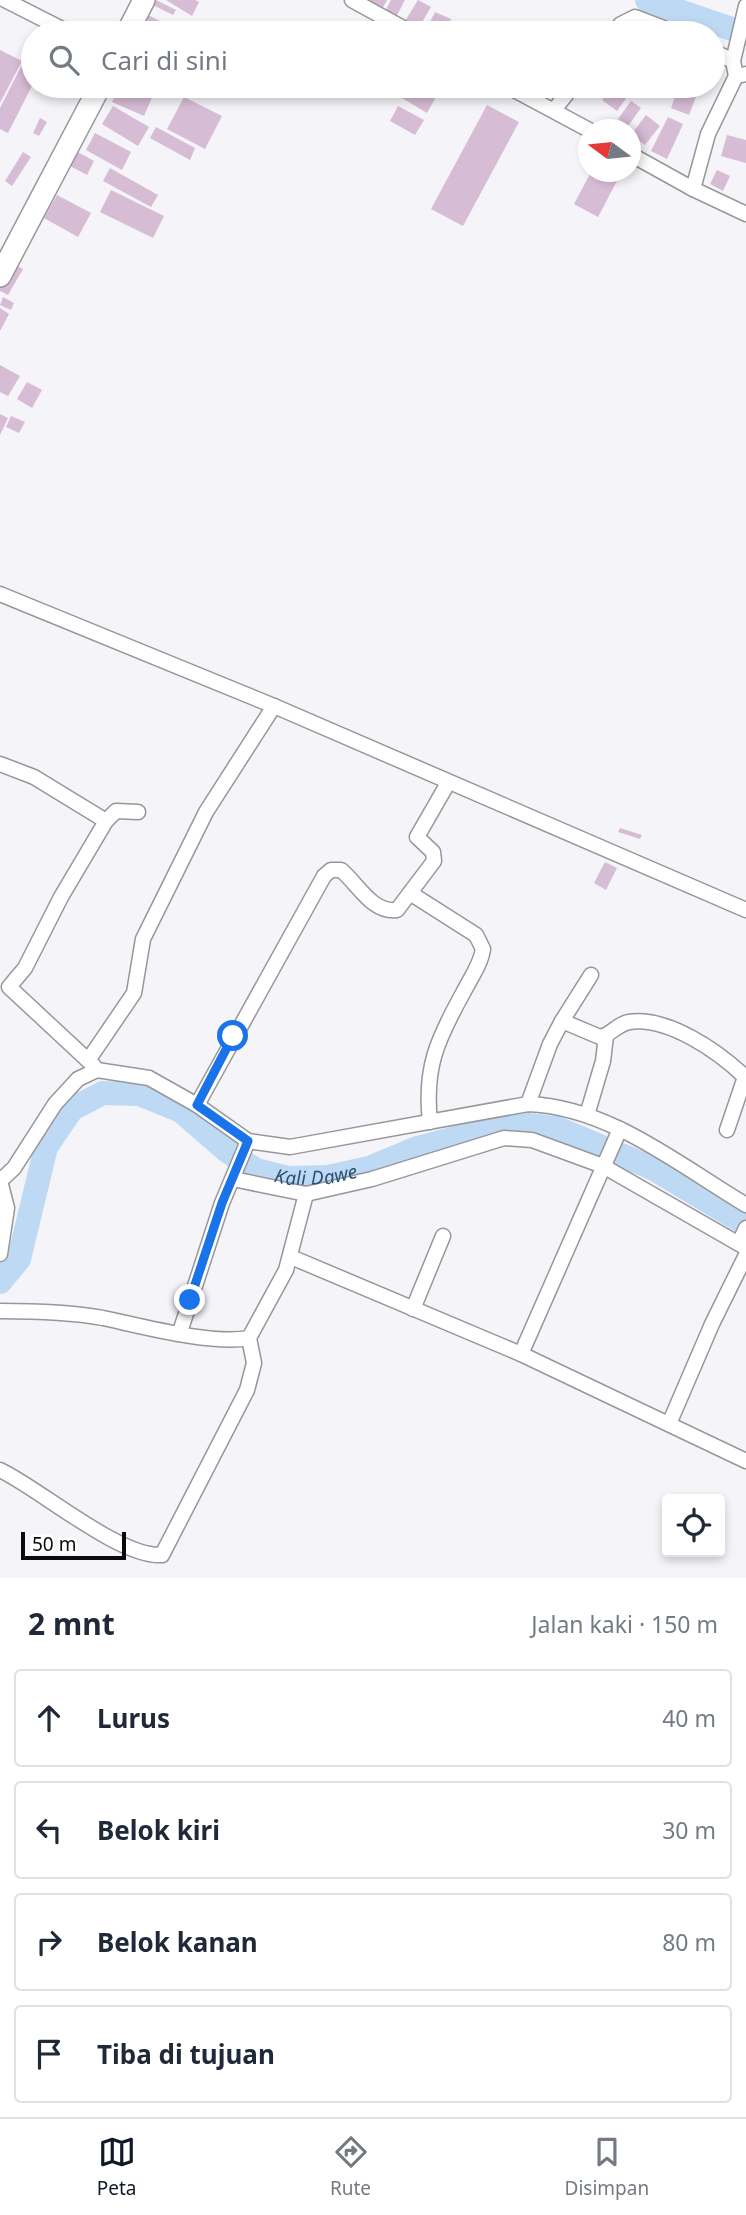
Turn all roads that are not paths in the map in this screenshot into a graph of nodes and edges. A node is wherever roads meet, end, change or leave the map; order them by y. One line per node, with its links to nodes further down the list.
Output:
1 (5, 0): 5 (street)
2 (144, 0): 6 (main road)
3 (352, 0): 7 (street)
4 (745, 11): 11 (street)
5 (46, 21)
6 (133, 21)
7 (390, 21)
8 (627, 21): 9 (street)
9 (646, 21)
10 (725, 54): 11 (street)
11 (734, 57): 12 (street)
12 (741, 75): 19 (street)
13 (94, 98): 21 (main road)
14 (530, 98): 16 (street)
15 (564, 98): 16 (street)
16 (554, 110): 17 (street)
17 (578, 124)
18 (641, 160): 19 (street)
19 (692, 189): 20 (street)
20 (746, 214)
21 (0, 276)
22 (0, 594): 23 (street)
23 (274, 706): 25 (street); 34 (street)
24 (0, 764): 27 (street)
25 (448, 783): 28 (street); 29 (street)
26 (138, 812): 27 (street)
27 (106, 821): 31 (street)
28 (410, 893): 36 (street); 38 (street)
29 (746, 910)
30 (591, 975): 32 (street)
31 (3, 986): 34 (street)
32 (562, 1021): 33 (street); 35 (street)
33 (606, 1036): 37 (street); 39 (street)
34 (93, 1064): 36 (street); 44 (street)
35 (528, 1104): 37 (street); 38 (street)
36 (197, 1105): 41 (street)
37 (587, 1115): 40 (street)
38 (430, 1122): 41 (street)
39 (727, 1130)
40 (617, 1134): 42 (street); 46 (street)
41 (246, 1147): 43 (street)
42 (606, 1160): 45 (street); 49 (street); 56 (street)
43 (235, 1174): 45 (street); 54 (street)
44 (0, 1181): 50 (street)
45 (306, 1194): 51 (street)
46 (746, 1205)
47 (746, 1227): 49 (street)
48 (443, 1236): 52 (street)
49 (744, 1249): 57 (street)
50 (0, 1254)
51 (290, 1257): 52 (street); 55 (street)
52 (413, 1309): 56 (street)
53 (0, 1311): 54 (street)
54 (180, 1332): 55 (street)
55 (248, 1338): 59 (street)
56 (521, 1354): 57 (street)
57 (669, 1424): 58 (street)
58 (746, 1461)
59 (0, 1469)

